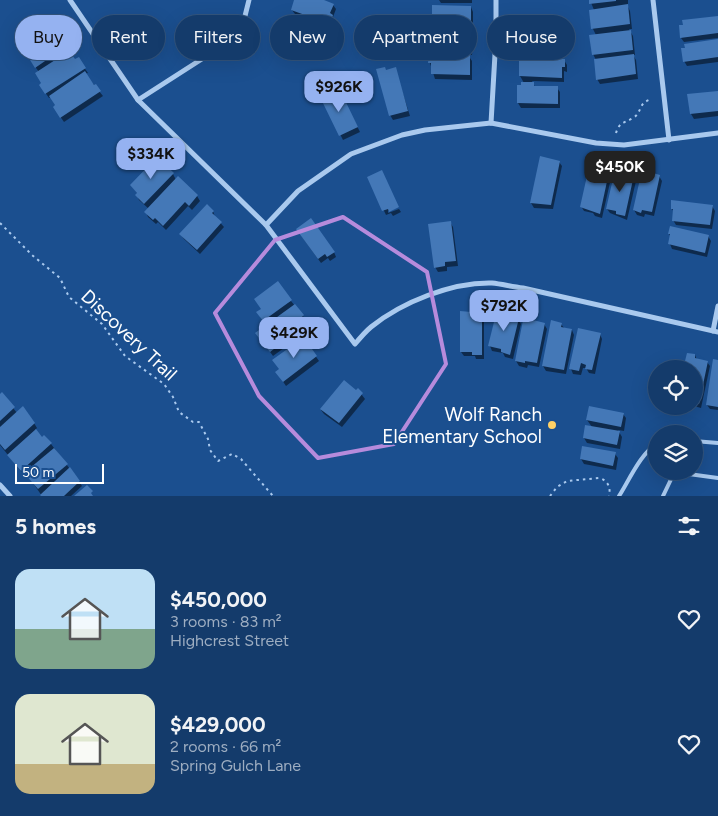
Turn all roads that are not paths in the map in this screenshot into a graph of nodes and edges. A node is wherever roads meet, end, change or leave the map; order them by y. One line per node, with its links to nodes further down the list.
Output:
1 (70, 0): 5 (street)
2 (249, 0): 5 (street)
3 (496, 0): 6 (street)
4 (653, 0): 8 (street)
5 (138, 100): 9 (street)
6 (491, 123): 8 (street); 9 (street)
7 (718, 133): 8 (street)
8 (669, 140)
9 (266, 225): 11 (street)
10 (718, 306): 11 (street)
11 (716, 332)
12 (703, 441): 13 (lane)
13 (718, 442)
14 (648, 452): 20 (lane)
15 (703, 476): 16 (lane)
16 (718, 478)
17 (670, 480): 21 (lane)
18 (0, 485): 19 (street)
19 (10, 496)
20 (619, 496)
21 (663, 496)

